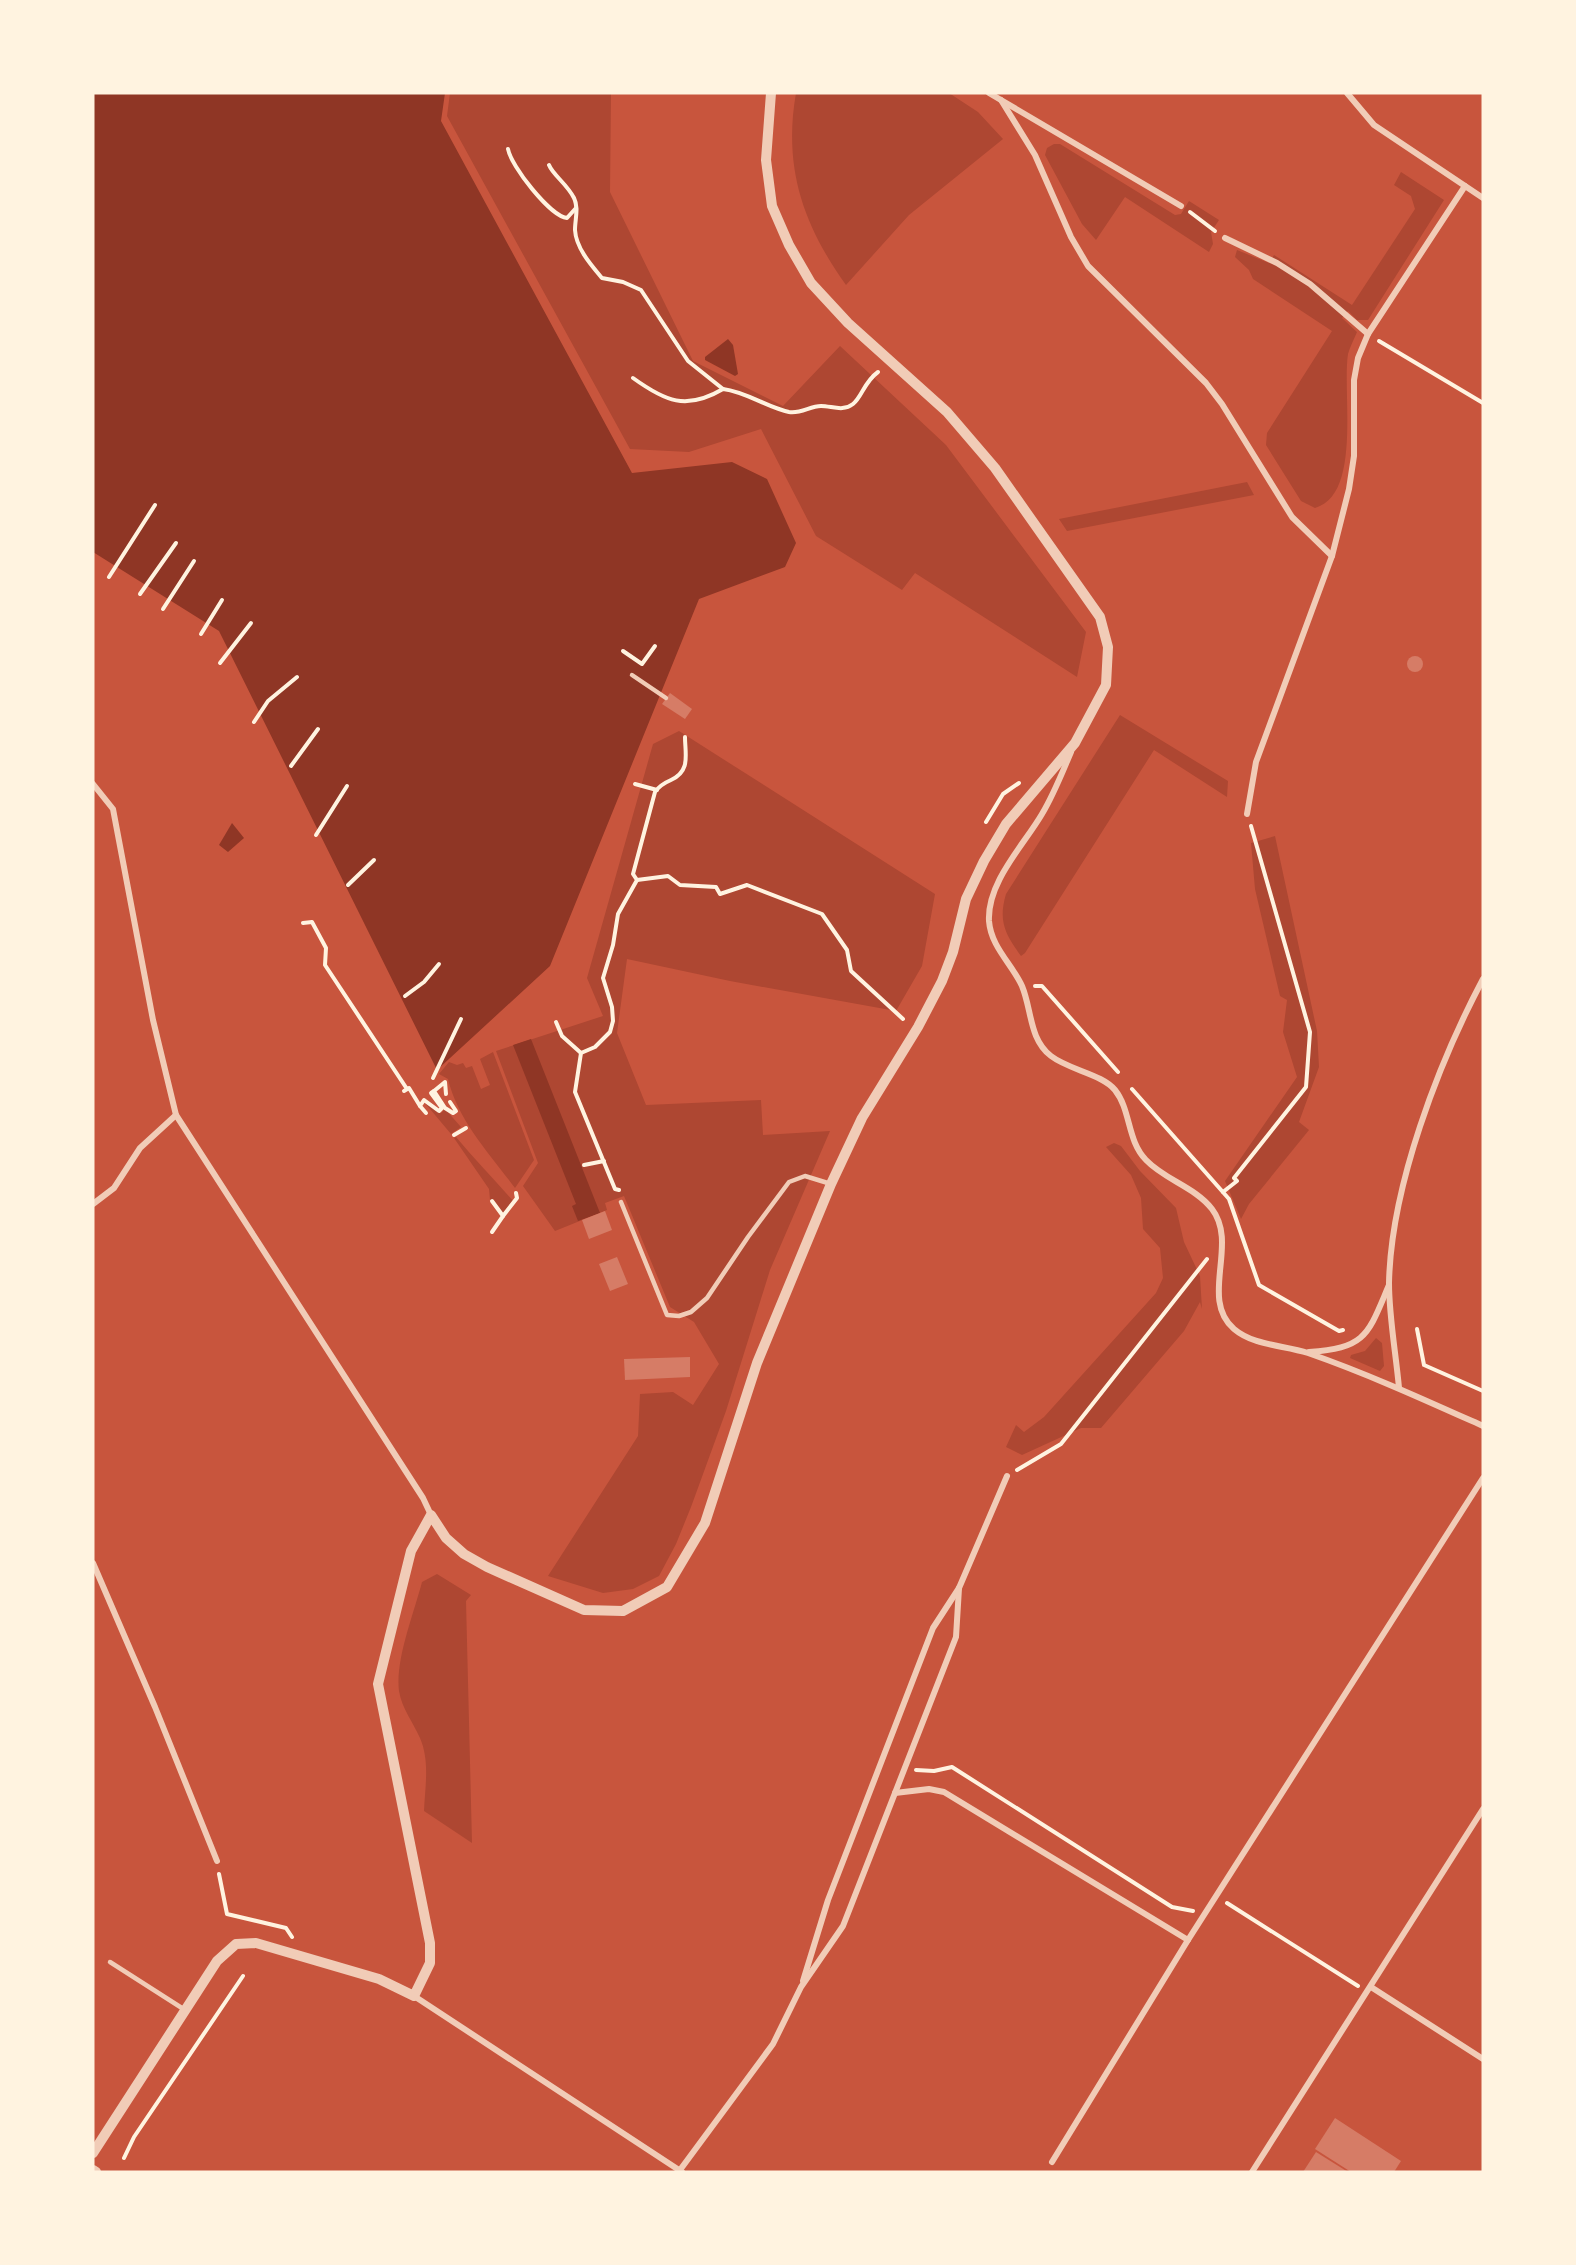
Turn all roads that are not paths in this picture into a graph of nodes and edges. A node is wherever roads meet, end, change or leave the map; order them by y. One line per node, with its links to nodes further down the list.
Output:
1 (771, 93): 13 (street)
2 (989, 93): 4 (street)
3 (1347, 93): 5 (street)
4 (1000, 100): 7 (street); 10 (street)
5 (1465, 186): 6 (street); 9 (street)
6 (1483, 198)
7 (1181, 206)
8 (1225, 238): 9 (street)
9 (1368, 334): 10 (street)
10 (1332, 556): 15 (street)
11 (632, 675): 12 (lane)
12 (666, 698)
13 (1075, 743): 18 (street); 22 (street)
14 (93, 784): 17 (street)
15 (1248, 814)
16 (1483, 980): 21 (street)
17 (176, 1115): 20 (street); 27 (street)
18 (831, 1184): 19 (lane); 27 (street)
19 (621, 1202)
20 (93, 1204)
21 (1389, 1285): 22 (street); 23 (street)
22 (1305, 1352): 23 (street)
23 (1399, 1388): 24 (street)
24 (1483, 1426)
25 (1007, 1476): 29 (street)
26 (1483, 1478): 33 (street)
27 (431, 1515): 37 (street)
28 (93, 1563): 32 (street)
29 (959, 1588): 30 (street); 36 (street)
30 (896, 1793): 33 (street); 36 (street)
31 (1483, 1809): 35 (street)
32 (216, 1861)
33 (1188, 1941): 41 (street)
34 (110, 1962): 38 (lane)
35 (1371, 1987): 39 (street); 43 (street)
36 (801, 1988): 42 (street)
37 (414, 1996): 38 (street); 42 (street)
38 (185, 2010): 40 (street)
39 (1483, 2059)
40 (93, 2152)
41 (1052, 2162)
42 (681, 2171)
43 (1252, 2172)

